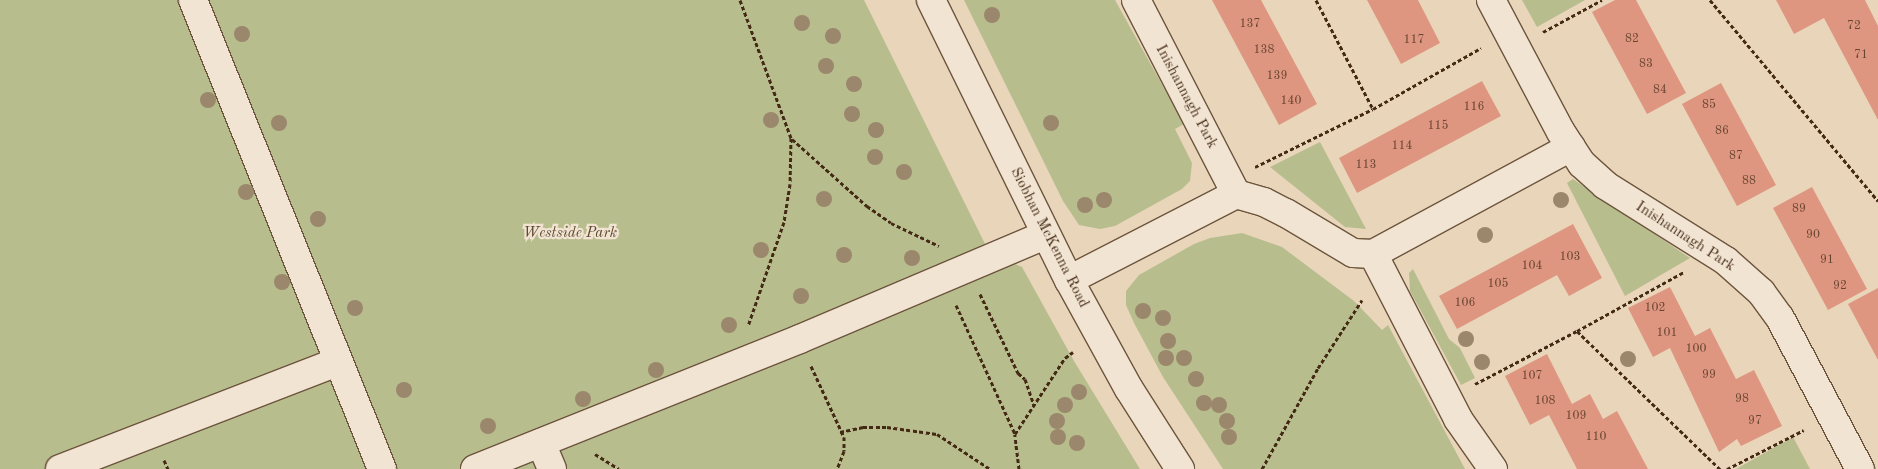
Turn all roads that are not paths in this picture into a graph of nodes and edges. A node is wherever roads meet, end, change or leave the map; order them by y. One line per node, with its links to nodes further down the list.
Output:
1 (194, 0): 10 (street)
2 (931, 0): 7 (street, Siobhan McKenna Road)
3 (1136, 0): 6 (street, Inishannagh Park)
4 (1491, 0): 5 (street, Inishannagh Park)
5 (1571, 147): 8 (street); 18 (street, Inishannagh Park)
6 (1233, 186): 8 (street); 9 (street)
7 (1045, 235): 9 (street, Siobhan McKenna Road); 11 (street)
8 (1373, 254): 17 (street)
9 (1069, 280): 16 (street, Siobhan McKenna Road)
10 (338, 362): 12 (street); 13 (street)
11 (541, 443): 14 (street); 15 (street)
12 (60, 469)
13 (382, 469)
14 (475, 469)
15 (552, 469)
16 (1180, 469)
17 (1493, 469)
18 (1860, 469)

